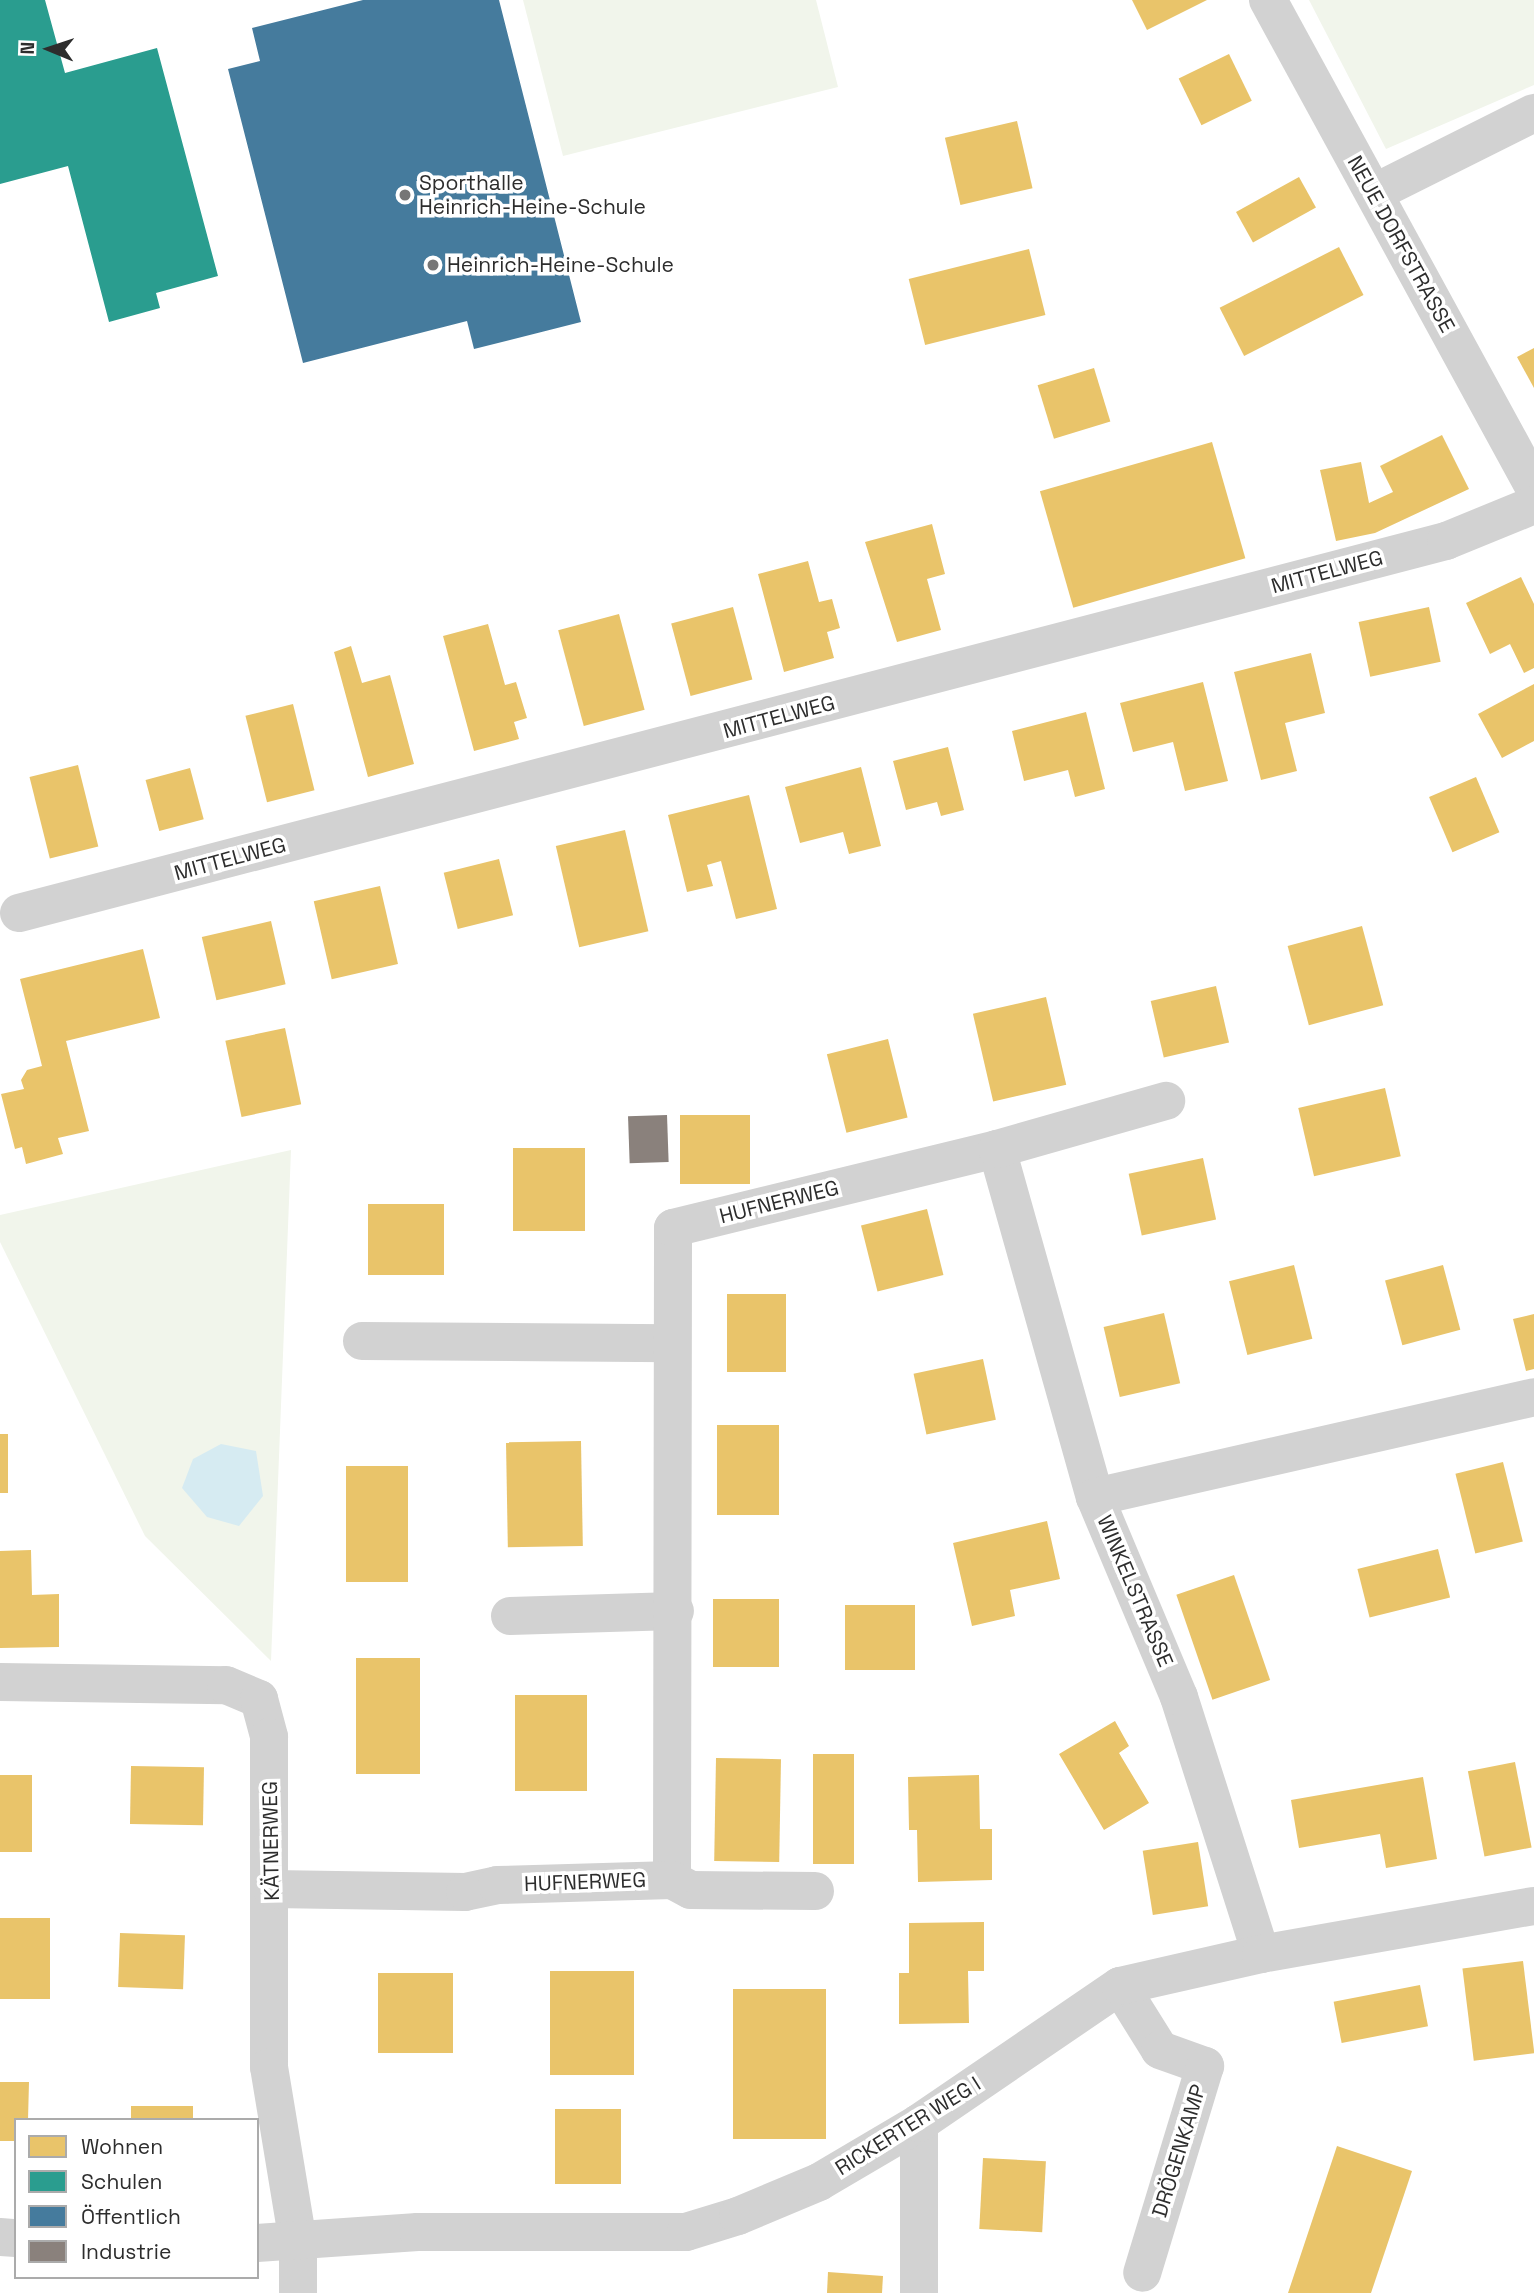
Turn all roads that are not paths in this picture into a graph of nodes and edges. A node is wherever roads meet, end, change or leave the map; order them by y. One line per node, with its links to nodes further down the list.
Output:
1 (1268, 0): 3 (street, NEUE DORFSTRASSE)
2 (1534, 113): 3 (street)
3 (1374, 193): 4 (street, NEUE DORFSTRASSE)
4 (1534, 487)
5 (1534, 505): 6 (street, MITTELWEG)
6 (19, 913)
7 (1166, 1101): 8 (street, HUFNERWEG)
8 (997, 1149): 10 (street, HUFNERWEG); 12 (street)
9 (362, 1341): 10 (street)
10 (672, 1343): 13 (street, HUFNERWEG)
11 (1534, 1397): 12 (street, WINKELSTRASSE)
12 (1095, 1497): 20 (street, WINKELSTRASSE)
13 (675, 1611): 14 (street); 16 (street, HUFNERWEG)
14 (510, 1616)
15 (0, 1682): 17 (street, KÄTNERWEG)
16 (672, 1880): 17 (street, HUFNERWEG); 18 (street)
17 (272, 1889): 24 (street, KÄTNERWEG)
18 (815, 1891)
19 (1534, 1906): 20 (street, RICKERTER WEG I)
20 (1261, 1954): 21 (street, RICKERTER WEG I)
21 (1120, 1986): 22 (street, RICKERTER WEG I); 25 (street, DRÖGENKAMP)
22 (919, 2123): 24 (street, RICKERTER WEG I); 27 (street)
23 (259, 2243): 24 (street, RICKERTER WEG I)
24 (298, 2243): 26 (street, KÄTNERWEG)
25 (1142, 2273)
26 (298, 2293)
27 (919, 2293)

